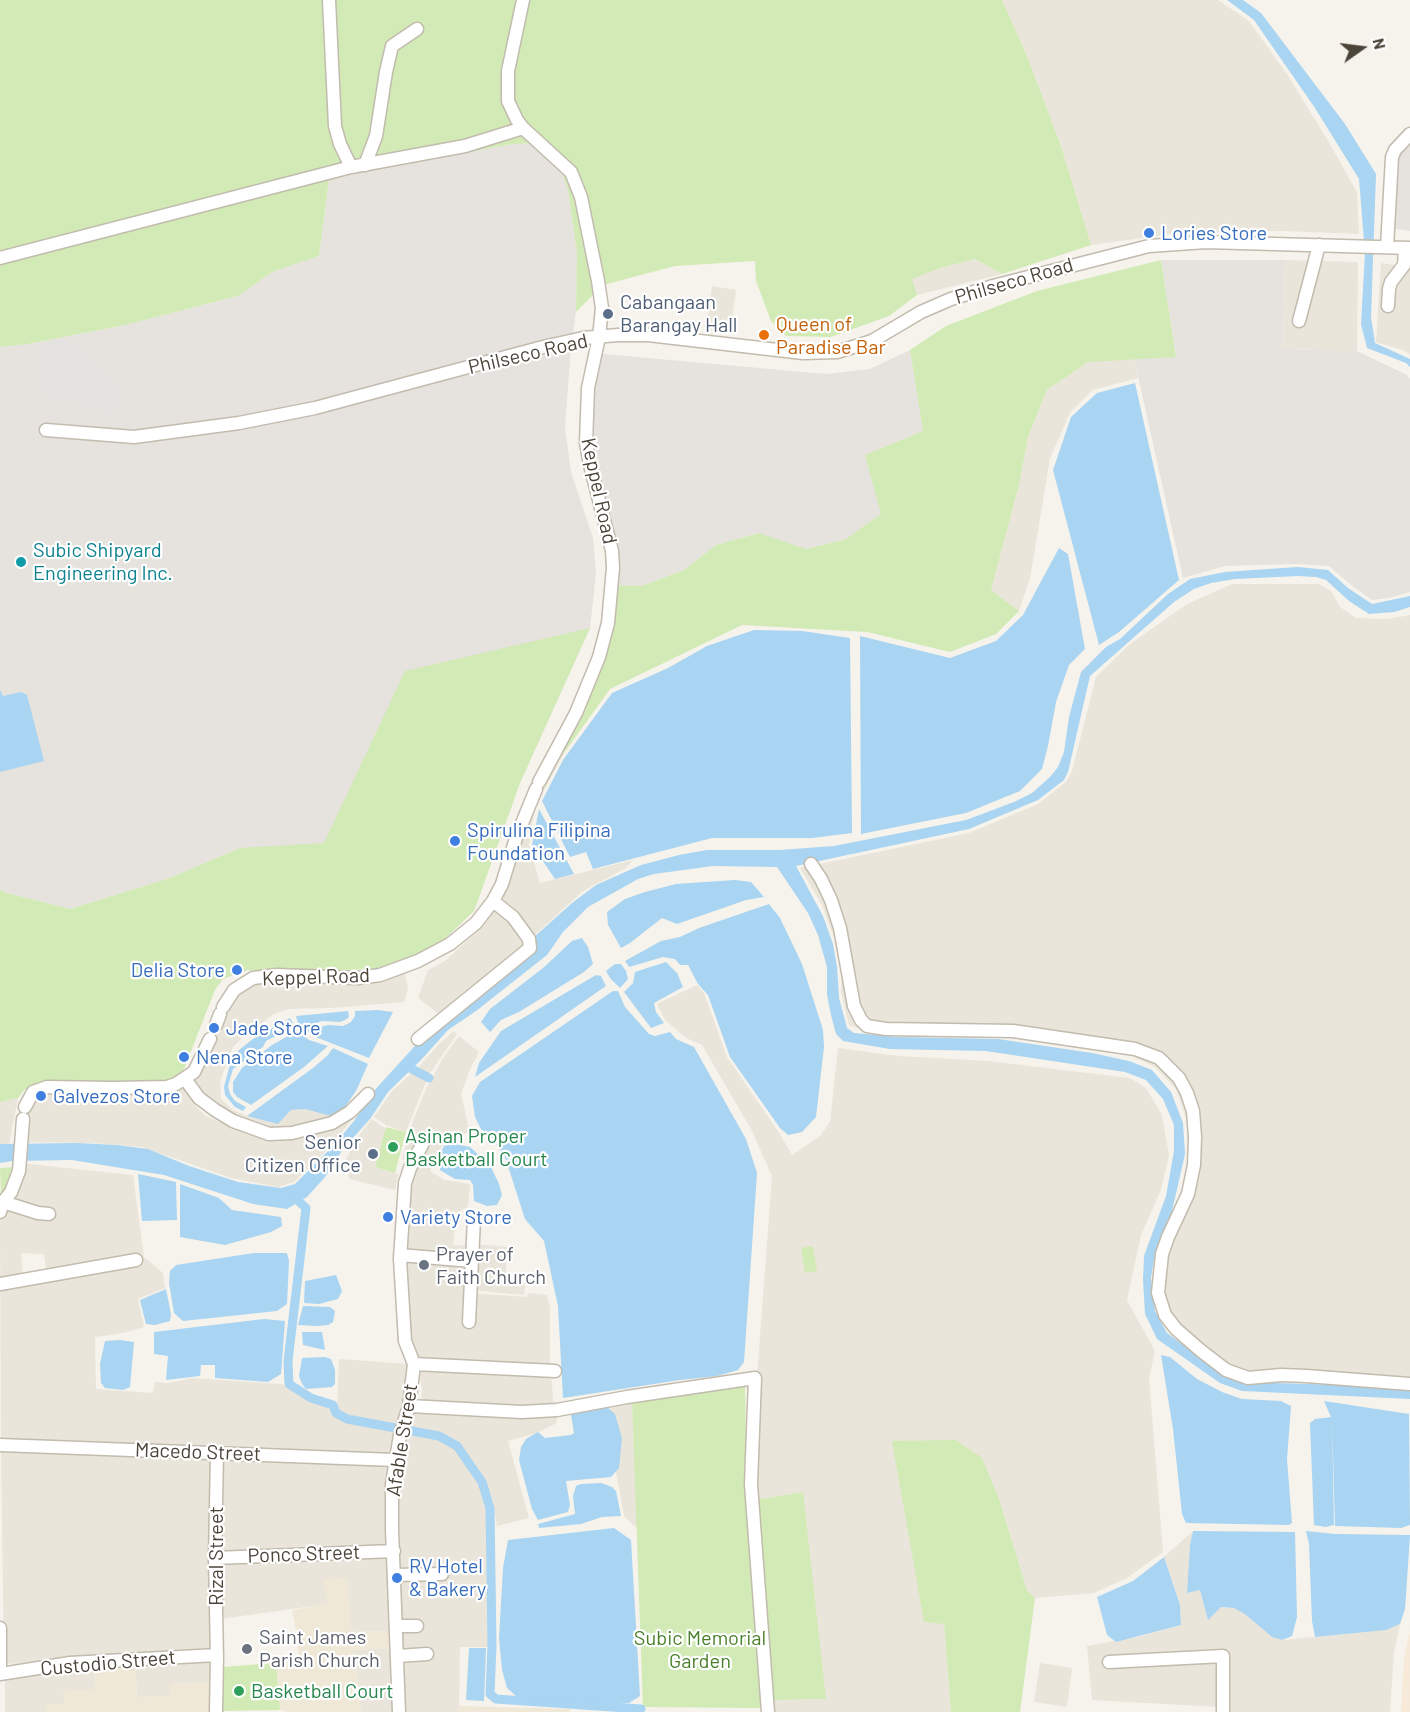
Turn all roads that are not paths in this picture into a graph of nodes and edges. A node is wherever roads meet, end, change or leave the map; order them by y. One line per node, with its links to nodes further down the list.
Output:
1 (328, 0): 7 (street)
2 (523, 0): 4 (street, Keppel Road)
3 (417, 29): 6 (street)
4 (523, 128): 6 (street); 14 (street, Keppel Road)
5 (1410, 134): 9 (street)
6 (365, 165): 7 (street)
7 (351, 167): 11 (street)
8 (1319, 245): 9 (street, Philseco Road); 13 (street); 14 (street, Philseco Road)
9 (1385, 247): 10 (street, Philseco Road)
10 (1408, 248): 12 (street)
11 (0, 258)
12 (1388, 306)
13 (1299, 321)
14 (599, 337): 15 (street, Philseco Road); 17 (street, Keppel Road)
15 (46, 430)
16 (811, 864): 32 (street)
17 (493, 901): 18 (street); 19 (street, Keppel Road)
18 (418, 1039)
19 (185, 1079): 20 (street); 22 (street)
20 (368, 1094)
21 (425, 1139): 25 (street, Afable Street)
22 (1, 1206): 23 (street)
23 (50, 1214)
24 (474, 1219): 27 (street)
25 (400, 1255): 27 (street); 30 (street, Afable Street)
26 (136, 1260): 28 (street)
27 (471, 1261): 29 (street)
28 (0, 1284)
29 (469, 1322)
30 (414, 1364): 31 (street); 33 (street, Afable Street)
31 (555, 1371)
32 (1410, 1384)
33 (409, 1406): 36 (street, Afable Street); 52 (street)
34 (0, 1445): 35 (street, Macedo Street)
35 (216, 1453): 36 (street, Macedo Street); 38 (street, Rizal Street)
36 (395, 1460): 37 (street, Afable Street)
37 (393, 1551): 38 (street, Ponco Street); 40 (street, Afable Street)
38 (215, 1558): 46 (street, Rizal Street)
39 (442, 1574): 40 (street)
40 (395, 1575): 41 (street, Afable Street)
41 (397, 1626): 42 (street); 45 (street, Afable Street)
42 (417, 1626)
43 (0, 1628): 48 (street)
44 (427, 1654): 45 (street)
45 (398, 1656): 51 (street, Afable Street)
46 (217, 1657): 49 (street, Custodio Street); 50 (street, Rizal Street)
47 (1109, 1662): 53 (street)
48 (0, 1666)
49 (0, 1674)
50 (216, 1712)
51 (399, 1712)
52 (768, 1712)
53 (1222, 1712)

